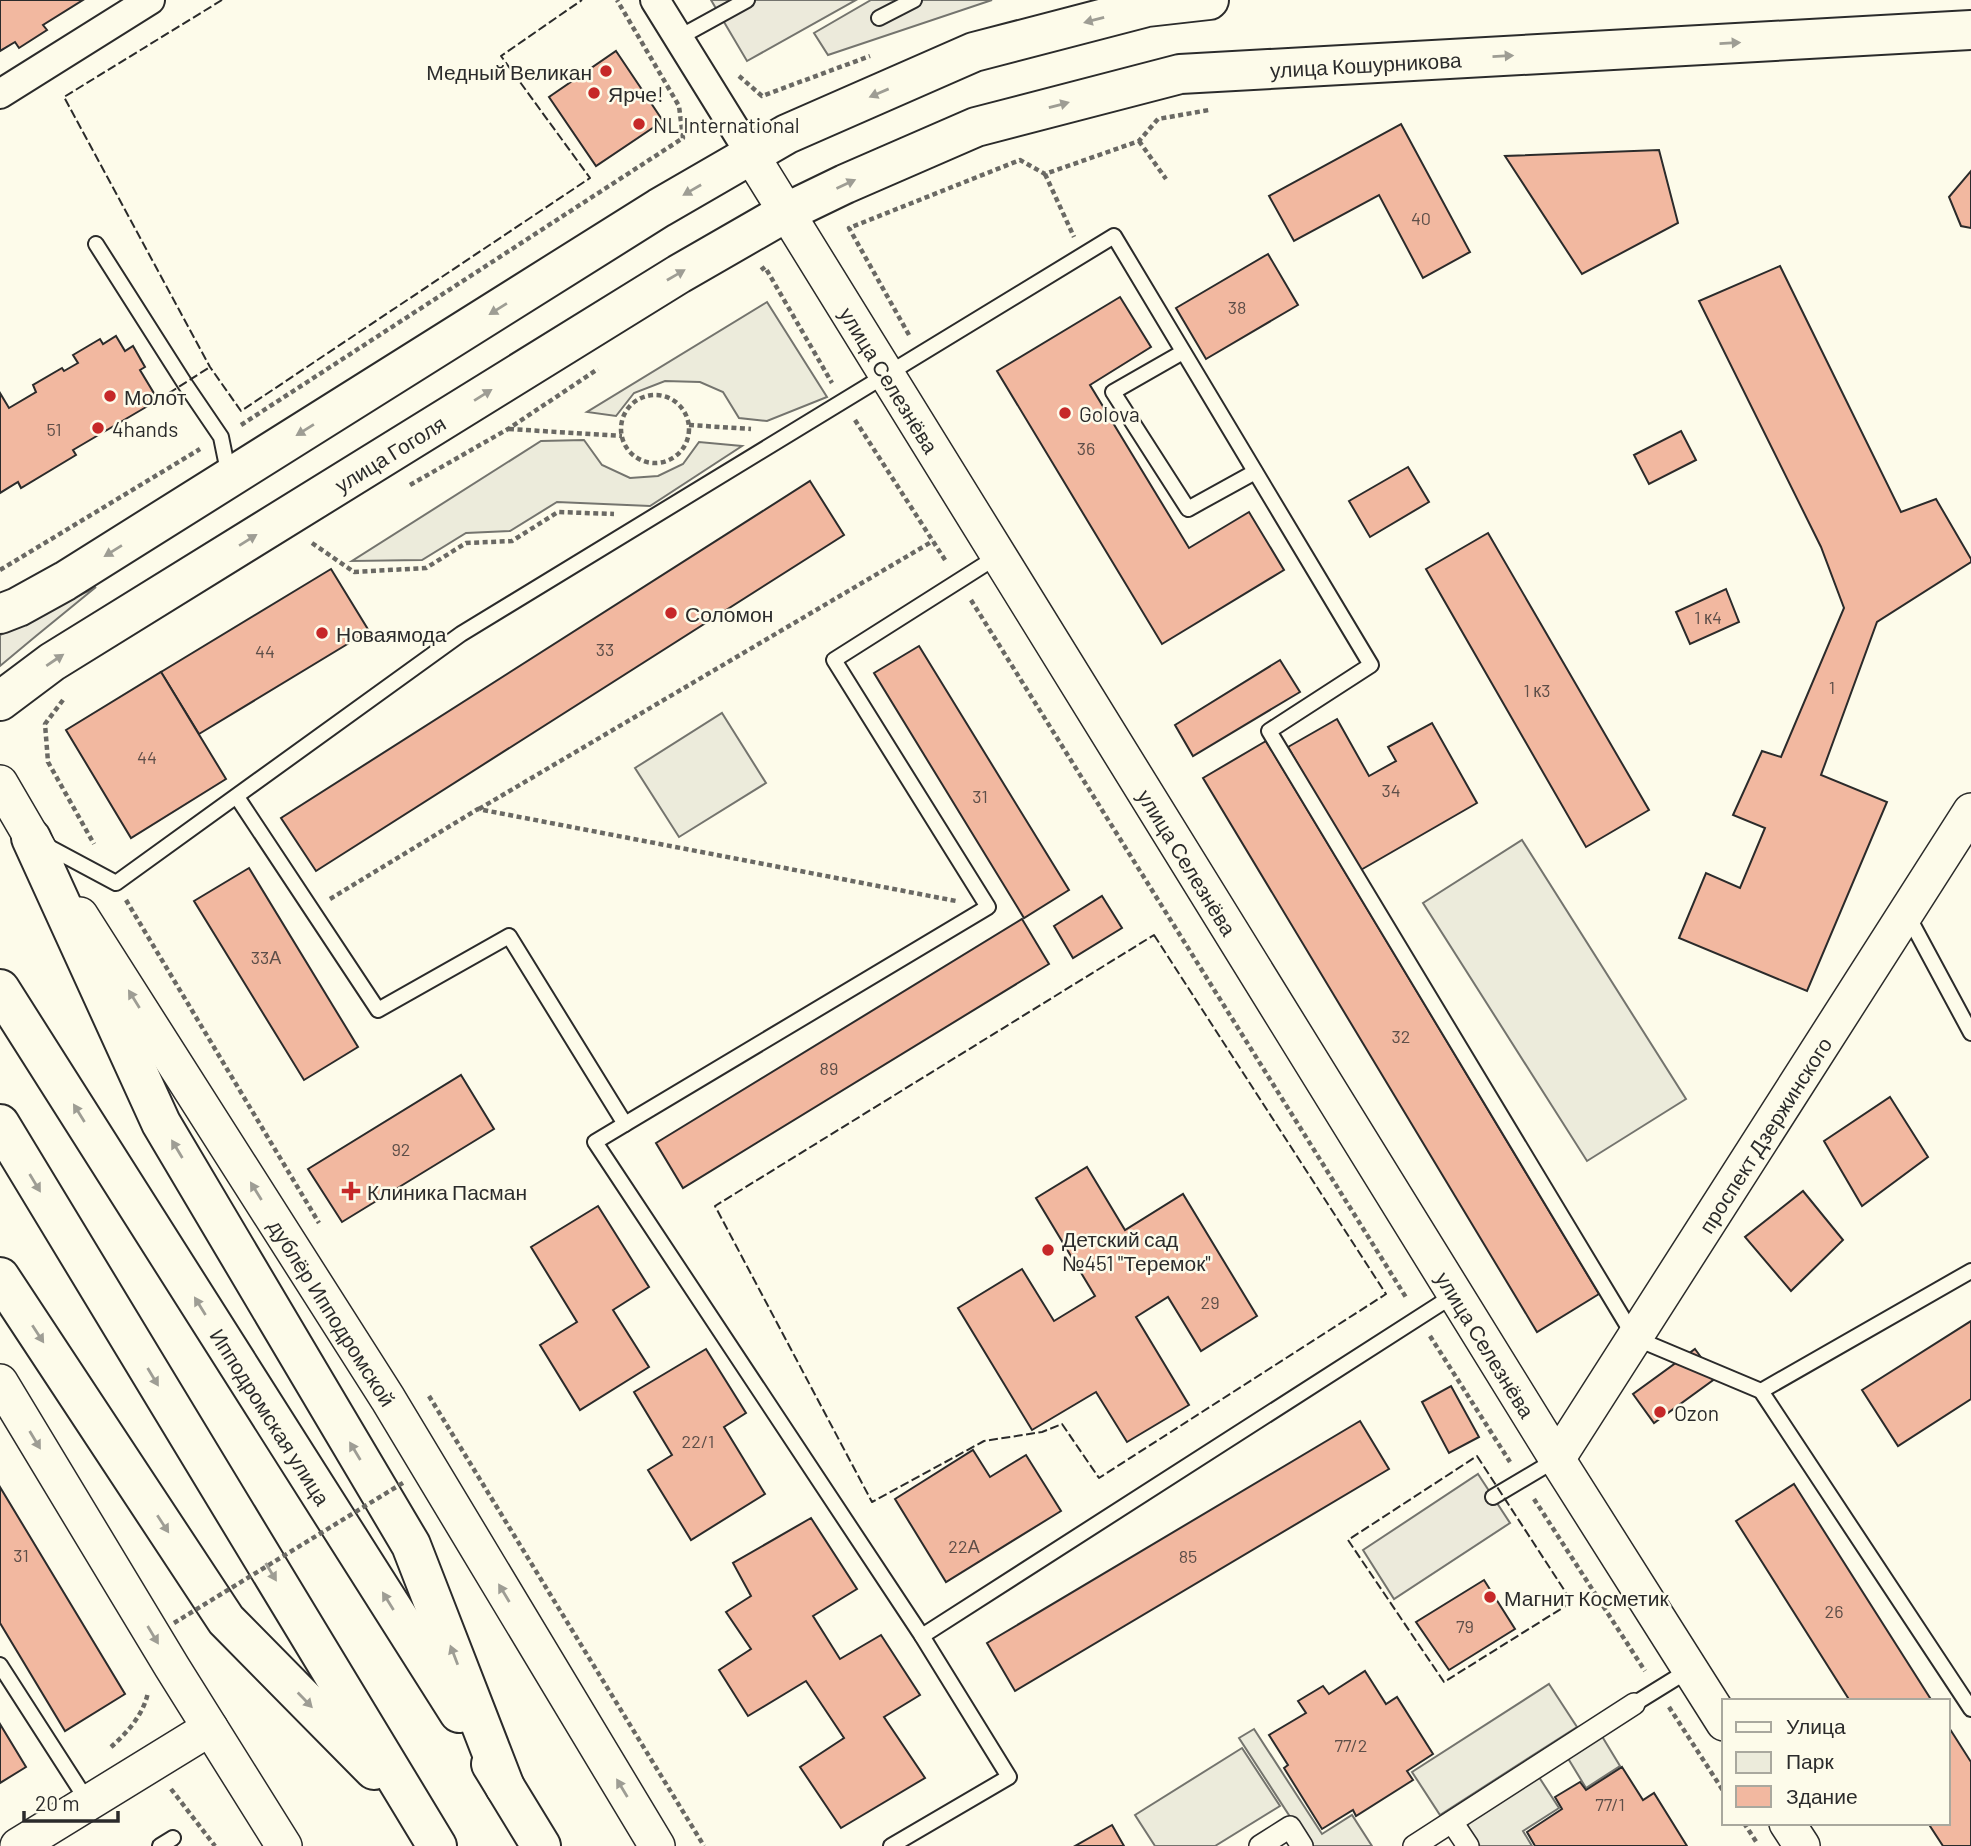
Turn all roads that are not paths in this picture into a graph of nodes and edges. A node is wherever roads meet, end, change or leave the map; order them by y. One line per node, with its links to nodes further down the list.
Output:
1 (150, 0): 10 (street)
2 (655, 0): 9 (street, улица Селезнёва)
3 (747, 0): 9 (lane)
4 (914, 0): 7 (lane)
5 (1209, 0): 6 (main road)
6 (1146, 3): 11 (main road, one-way to 11)
7 (879, 18)
8 (1971, 30): 12 (main road, улица Кошурникова, one-way to 8)
9 (678, 38): 11 (street, улица Селезнёва)
10 (0, 94)
11 (751, 155): 12 (street, улица Селезнёва); 17 (main road, one-way to 17)
12 (785, 213): 15 (street, улица Селезнёва); 20 (main road, улица Гоголя, one-way to 12)
13 (96, 244): 17 (lane)
14 (1183, 352): 15 (lane); 16 (lane); 16 (lane)
15 (886, 375): 18 (street, улица Селезнёва); 22 (lane)
16 (1255, 472): 33 (lane)
17 (230, 477): 19 (main road, one-way to 19)
18 (998, 556): 29 (lane); 32 (street, улица Селезнёва)
19 (0, 614)
20 (0, 701)
21 (0, 783): 24 (street, дублёр Ипподромской)
22 (237, 797): 24 (lane); 29 (lane)
23 (1971, 811): 25 (street, проспект Дзержинского)
24 (31, 838): 45 (main road, one-way to 24); 55 (street, дублёр Ипподромской, one-way to 24)
25 (1906, 912): 27 (lane); 33 (street, проспект Дзержинского)
26 (0, 989): 45 (main road, Ипподромская улица, one-way to 26)
27 (1971, 1033)
28 (0, 1124): 49 (main road, one-way to 49)
29 (625, 1124): 38 (lane)
30 (1971, 1271): 35 (lane)
31 (0, 1278): 49 (main road, one-way to 49)
32 (1455, 1295): 36 (street, улица Селезнёва); 38 (lane)
33 (1635, 1338): 35 (lane); 36 (street, проспект Дзержинского)
34 (0, 1382): 44 (street, one-way to 44)
35 (1762, 1391): 42 (lane)
36 (1557, 1459): 37 (lane); 40 (street, улица Селезнёва)
37 (1493, 1497)
38 (922, 1636): 56 (lane)
39 (0, 1665): 46 (lane)
40 (1690, 1669): 41 (lane); 43 (street, улица Селезнёва)
41 (1634, 1704): 47 (street)
42 (1971, 1709)
43 (1722, 1720)
44 (209, 1728): 46 (street); 53 (street)
45 (505, 1787): 54 (main road, Ипподромская улица)
46 (80, 1791): 51 (street)
47 (1452, 1822): 59 (street); 60 (street)
48 (1788, 1825): 61 (street)
49 (428, 1831)
50 (173, 1838): 52 (lane)
51 (18, 1846)
52 (160, 1846)
53 (284, 1846)
54 (541, 1846)
55 (657, 1846)
56 (891, 1846)
57 (1260, 1846): 58 (street)
58 (1303, 1846)
59 (1414, 1846)
60 (1468, 1846)
61 (1802, 1846)

